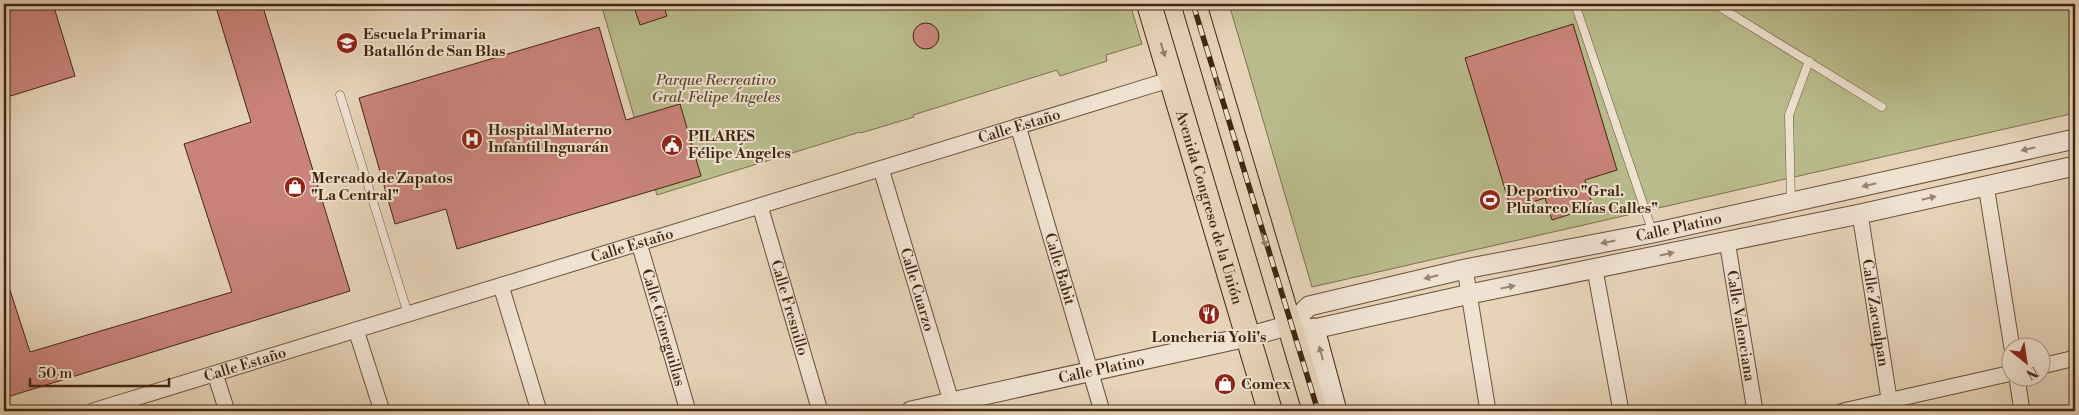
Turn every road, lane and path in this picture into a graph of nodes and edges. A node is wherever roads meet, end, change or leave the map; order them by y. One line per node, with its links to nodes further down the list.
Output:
1 (1149, 4): 6 (main road, Avenida Congreso de la Unión, one-way to 6)
2 (1194, 4): 25 (main road, one-way to 25)
3 (1575, 4): 17 (lane)
4 (1715, 4): 5 (lane)
5 (1809, 61): 8 (lane); 14 (lane)
6 (1172, 79): 9 (street, Calle Estaño); 28 (main road, Avenida Congreso de la Unión)
7 (340, 95): 24 (lane)
8 (1882, 107)
9 (1018, 126): 12 (street, Calle Estaño); 32 (street, Calle Babit)
10 (2075, 139): 14 (street, Calle Platino, one-way to 14)
11 (2075, 166): 13 (street, Calle Platino)
12 (881, 169): 15 (street, Calle Estaño); 38 (street, Calle Cuarzo)
13 (1986, 185): 16 (street, Calle Platino, one-way to 13); 29 (street)
14 (1791, 202): 17 (street, Calle Platino)
15 (760, 206): 19 (street, Calle Estaño); 44 (street, Calle Fresnillo)
16 (1860, 214): 18 (street, Calle Platino); 37 (street, Calle Zacualpan)
17 (1653, 233): 20 (street, Calle Platino, one-way to 20)
18 (1727, 241): 21 (street, Calle Platino, one-way to 18); 54 (street, Calle Valenciana)
19 (639, 243): 22 (street, Calle Estaño); 43 (street, Calle Cieneguillas)
20 (1465, 269): 23 (street); 25 (street, Calle Platino, one-way to 25)
21 (1595, 270): 23 (street, Calle Platino, one-way to 21); 53 (street)
22 (501, 286): 24 (street, Calle Estaño); 42 (street)
23 (1470, 294): 26 (street, Calle Platino); 52 (street)
24 (408, 314): 27 (street, Calle Estaño)
25 (1290, 325): 26 (street, Calle Platino); 28 (street, Calle Platino); 49 (main road); 50 (street)
26 (1314, 329): 51 (main road, one-way to 26)
27 (356, 330): 33 (street, Calle Estaño); 41 (street)
28 (1247, 337): 32 (street, Calle Platino); 35 (main road, Avenida Congreso de la Unión)
29 (2010, 338)
30 (2075, 358): 31 (street)
31 (2052, 364)
32 (1090, 372): 38 (street, Calle Platino); 46 (street, Calle Babit)
33 (215, 374): 39 (street, Calle Estaño); 40 (street)
34 (2002, 376): 37 (street)
35 (1261, 383): 47 (main road); 48 (main road, Avenida Congreso de la Unión)
36 (2019, 388): 56 (street)
37 (1890, 406): 55 (street)
38 (952, 407): 45 (street, Calle Platino)
39 (93, 411)
40 (227, 411)
41 (382, 411)
42 (538, 411)
43 (688, 411)
44 (820, 411)
45 (912, 411)
46 (1102, 411)
47 (1260, 411)
48 (1270, 411)
49 (1315, 411)
50 (1325, 411)
51 (1336, 411)
52 (1488, 411)
53 (1621, 411)
54 (1755, 411)
55 (1843, 411)
56 (2022, 411)

